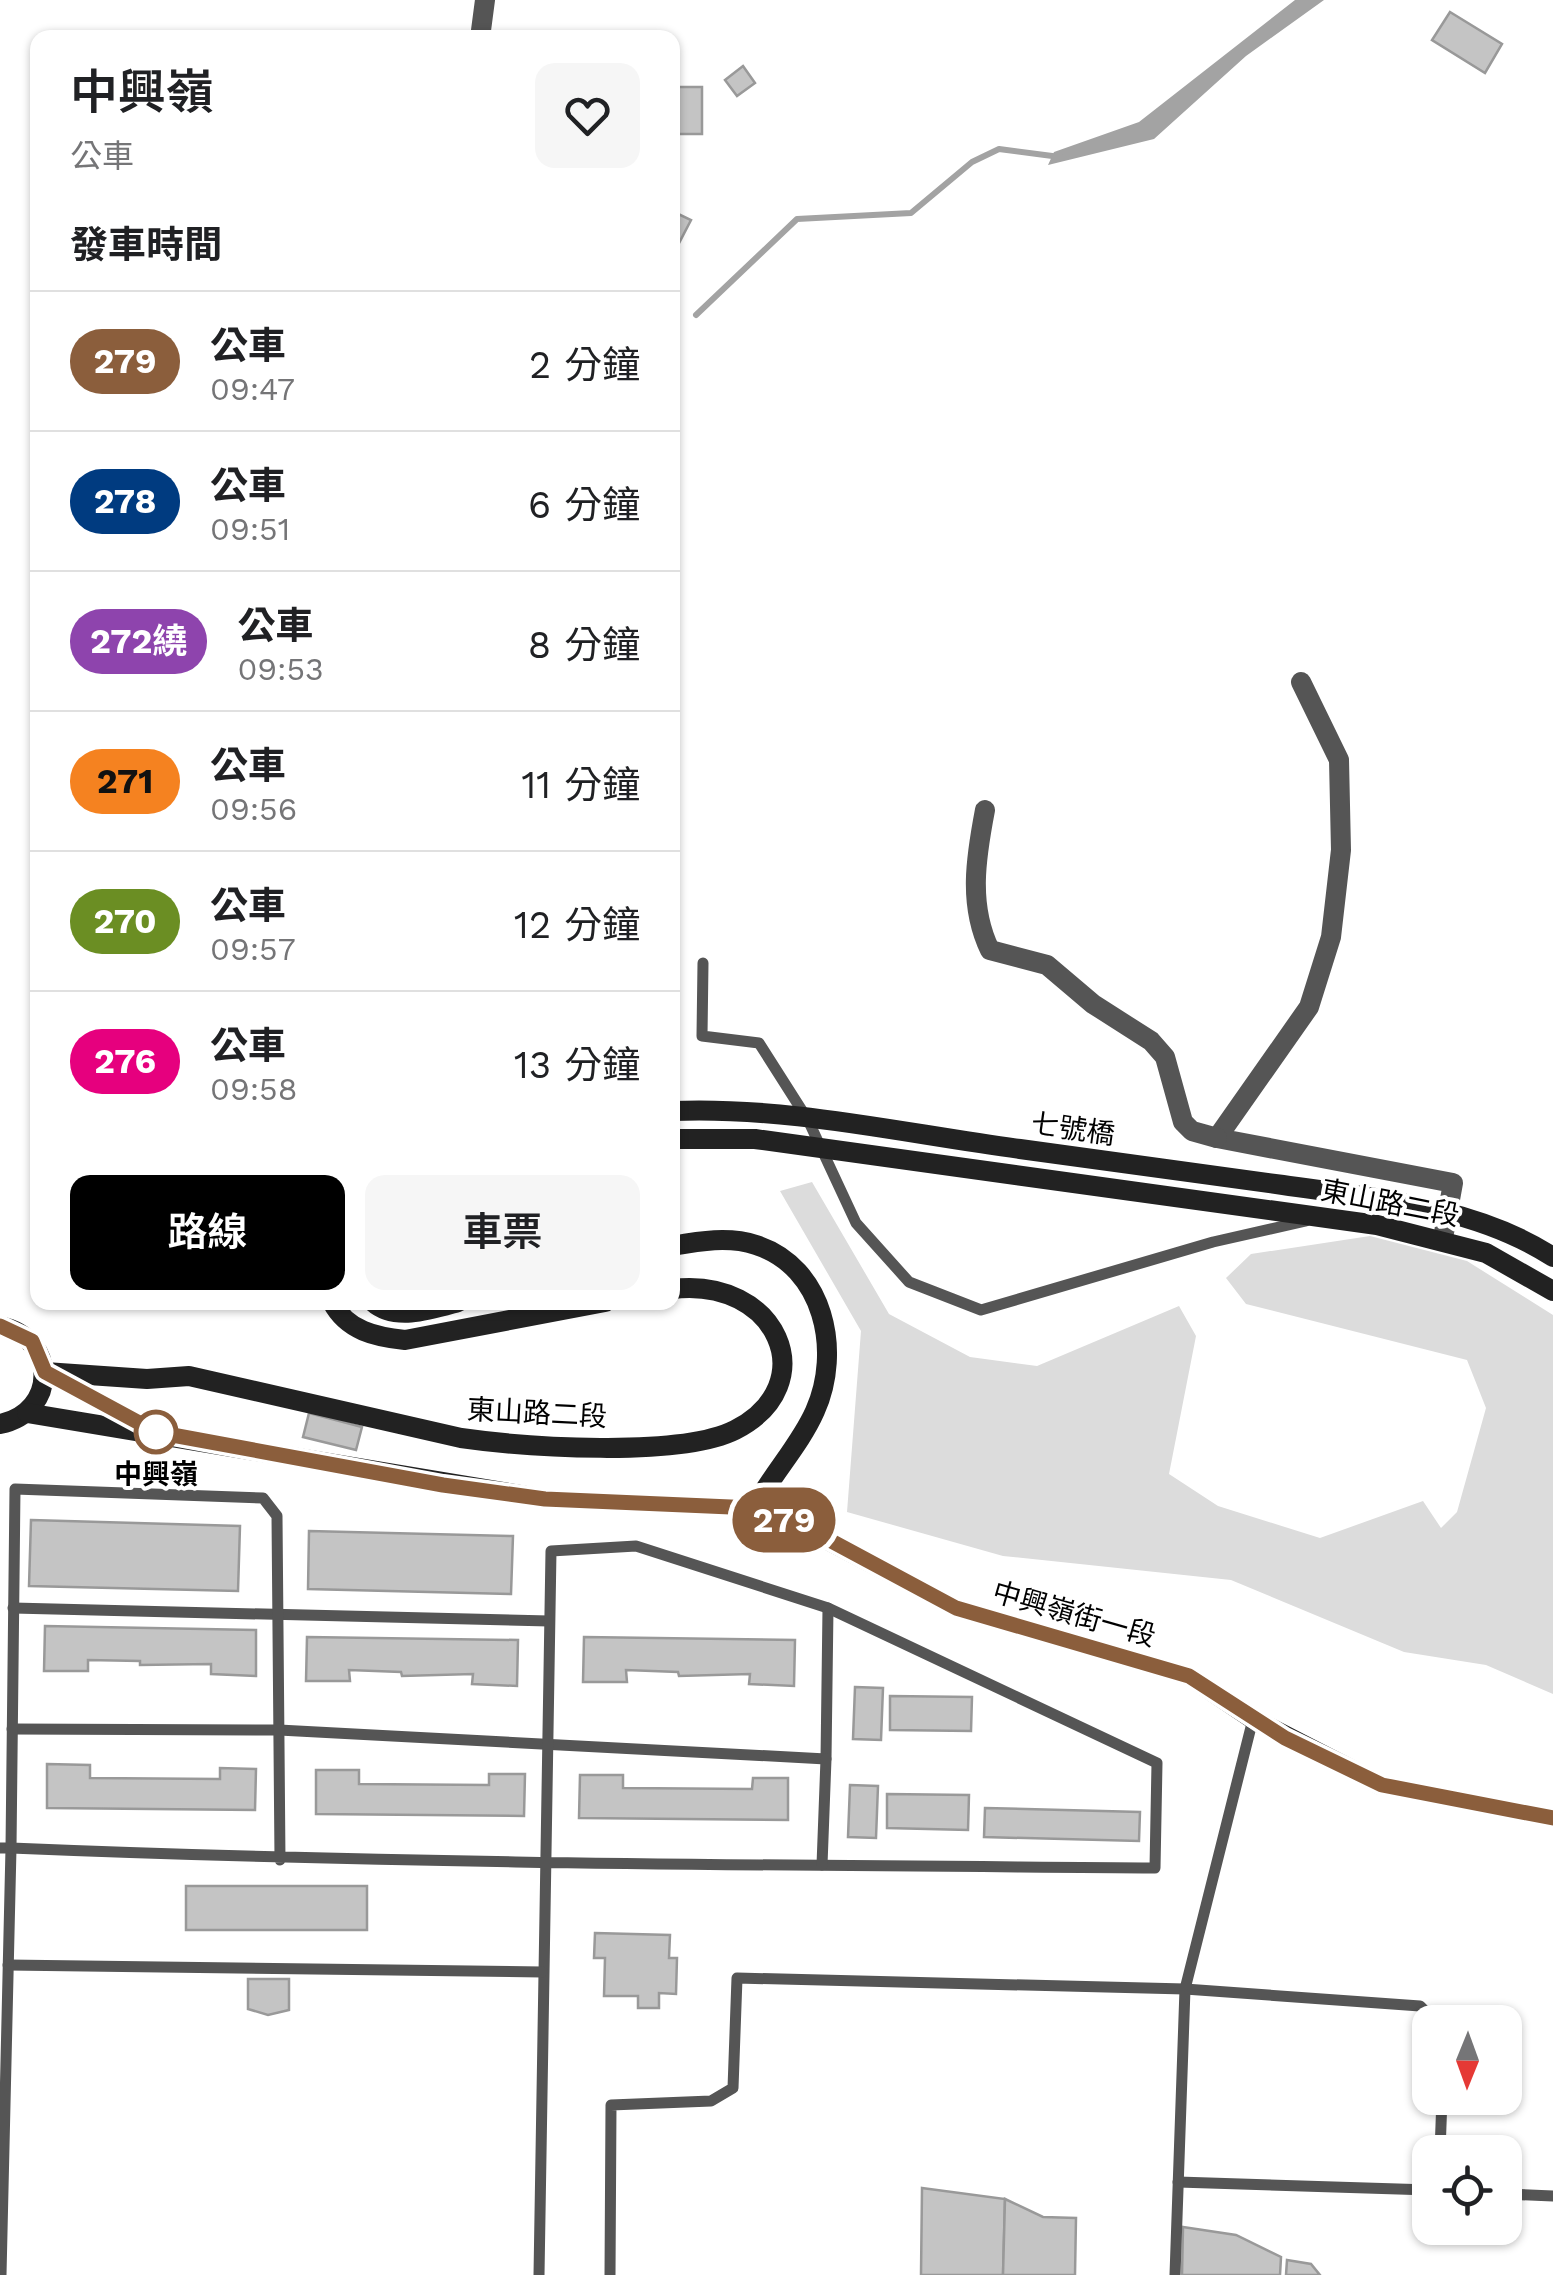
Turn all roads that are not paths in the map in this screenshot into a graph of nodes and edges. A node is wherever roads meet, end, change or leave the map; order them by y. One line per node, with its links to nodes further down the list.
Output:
1 (485, 0): 2 (street)
2 (481, 30)
3 (1301, 682): 9 (street)
4 (986, 810): 9 (street)
5 (702, 964): 7 (lane)
6 (680, 1111): 7 (main road)
7 (808, 1120): 10 (lane); 11 (main road, 七號橋)
8 (680, 1138): 10 (main road)
9 (1217, 1138): 13 (street)
10 (823, 1148): 12 (main road, 七號橋); 14 (lane)
11 (1269, 1183): 13 (main road, 東山路二段)
12 (1265, 1208): 14 (main road, 東山路二段)
13 (1445, 1213): 15 (street); 17 (main road, 東山路二段)
14 (1325, 1217): 15 (main road, 東山路二段)
15 (1443, 1238): 19 (main road, 東山路二段)
16 (680, 1245): 31 (main road)
17 (1549, 1254)
18 (680, 1289): 27 (main road, 東山路二段)
19 (1553, 1290)
20 (339, 1310): 23 (main road)
21 (392, 1310): 22 (main road)
22 (429, 1310)
23 (562, 1310)
24 (0, 1313): 26 (main road)
25 (0, 1326): 26 (main road)
26 (32, 1341): 27 (main road)
27 (45, 1372): 28 (main road); 30 (main road, 中興嶺街一段)
28 (27, 1414): 29 (main road); 30 (main road, 中興嶺街一段)
29 (0, 1424)
30 (156, 1432): 31 (main road, 中興嶺街一段)
31 (754, 1508): 36 (main road, 中興嶺街一段)
32 (13, 1608): 34 (lane); 34 (lane); 37 (lane)
33 (828, 1608): 35 (lane); 40 (lane); 45 (lane)
34 (278, 1614): 35 (lane); 38 (lane)
35 (549, 1621): 39 (lane)
36 (1253, 1719): 41 (main road, 中興嶺街一段); 48 (lane)
37 (12, 1729): 38 (lane); 42 (lane)
38 (279, 1730): 39 (lane); 43 (lane)
39 (546, 1742): 40 (lane); 44 (lane)
40 (826, 1759): 45 (lane)
41 (1553, 1818)
42 (5, 1848): 43 (lane); 46 (lane)
43 (280, 1860): 44 (lane)
44 (542, 1862): 45 (lane); 47 (lane)
45 (822, 1865)
46 (8, 1964): 47 (lane); 54 (lane)
47 (542, 1972): 55 (lane)
48 (1185, 1990): 49 (lane); 50 (lane); 56 (lane)
49 (1412, 2005)
50 (1178, 2182): 51 (lane); 57 (lane)
51 (1412, 2189)
52 (1522, 2195): 53 (lane)
53 (1553, 2196)
54 (1, 2275)
55 (539, 2275)
56 (610, 2275)
57 (1175, 2275)

